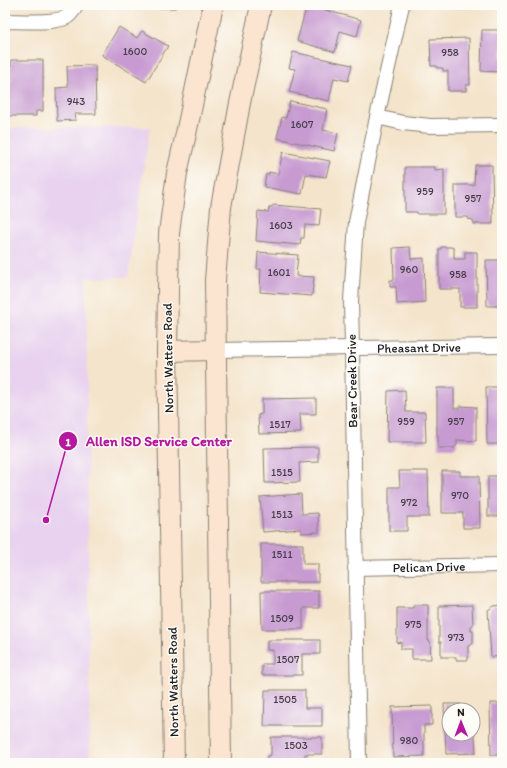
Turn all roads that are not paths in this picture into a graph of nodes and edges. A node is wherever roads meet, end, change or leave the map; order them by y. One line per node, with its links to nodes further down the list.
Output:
1 (213, 5): 11 (main road, North Watters Road)
2 (261, 5): 10 (main road)
3 (402, 5): 6 (street, Bear Creek Drive)
4 (74, 9): 5 (street)
5 (5, 21)
6 (377, 117): 7 (street); 9 (street, Bear Creek Drive)
7 (502, 125)
8 (502, 346): 9 (street, Pheasant Drive)
9 (352, 348): 10 (street, Pheasant Drive); 13 (street, Bear Creek Drive)
10 (216, 350): 11 (main road); 15 (main road)
11 (167, 351): 14 (main road, North Watters Road)
12 (502, 566): 13 (street, Pelican Drive)
13 (355, 568): 16 (street, Bear Creek Drive)
14 (174, 763)
15 (221, 763)
16 (358, 763)

